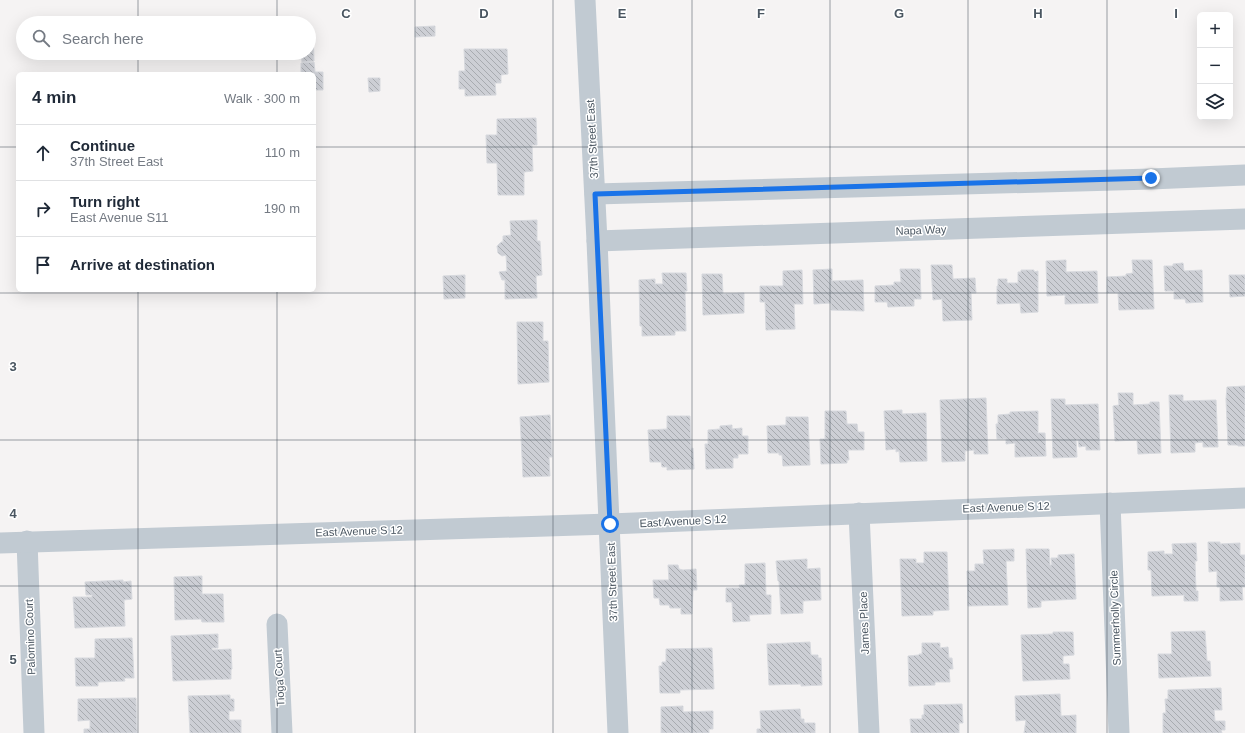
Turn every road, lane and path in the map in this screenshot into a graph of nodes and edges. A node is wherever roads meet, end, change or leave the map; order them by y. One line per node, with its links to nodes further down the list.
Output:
1 (585, 0): 3 (street, 37th Street East)
2 (1245, 174): 3 (street)
3 (595, 194): 5 (street, 37th Street East)
4 (1245, 219): 5 (street, Napa Way)
5 (597, 241): 9 (street, 37th Street East)
6 (1245, 498): 7 (street, East Avenue S 12)
7 (1110, 503): 8 (street, East Avenue S 12); 17 (street, Summerholly Circle)
8 (859, 513): 9 (street, East Avenue S 12); 16 (street, James Place)
9 (610, 524): 10 (street, East Avenue S 12); 15 (street, 37th Street East)
10 (27, 541): 11 (street, East Avenue S 12); 13 (street, Palomino Court)
11 (0, 543)
12 (277, 624): 14 (street, Tioga Court)
13 (34, 733)
14 (282, 733)
15 (618, 733)
16 (869, 733)
17 (1119, 733)

